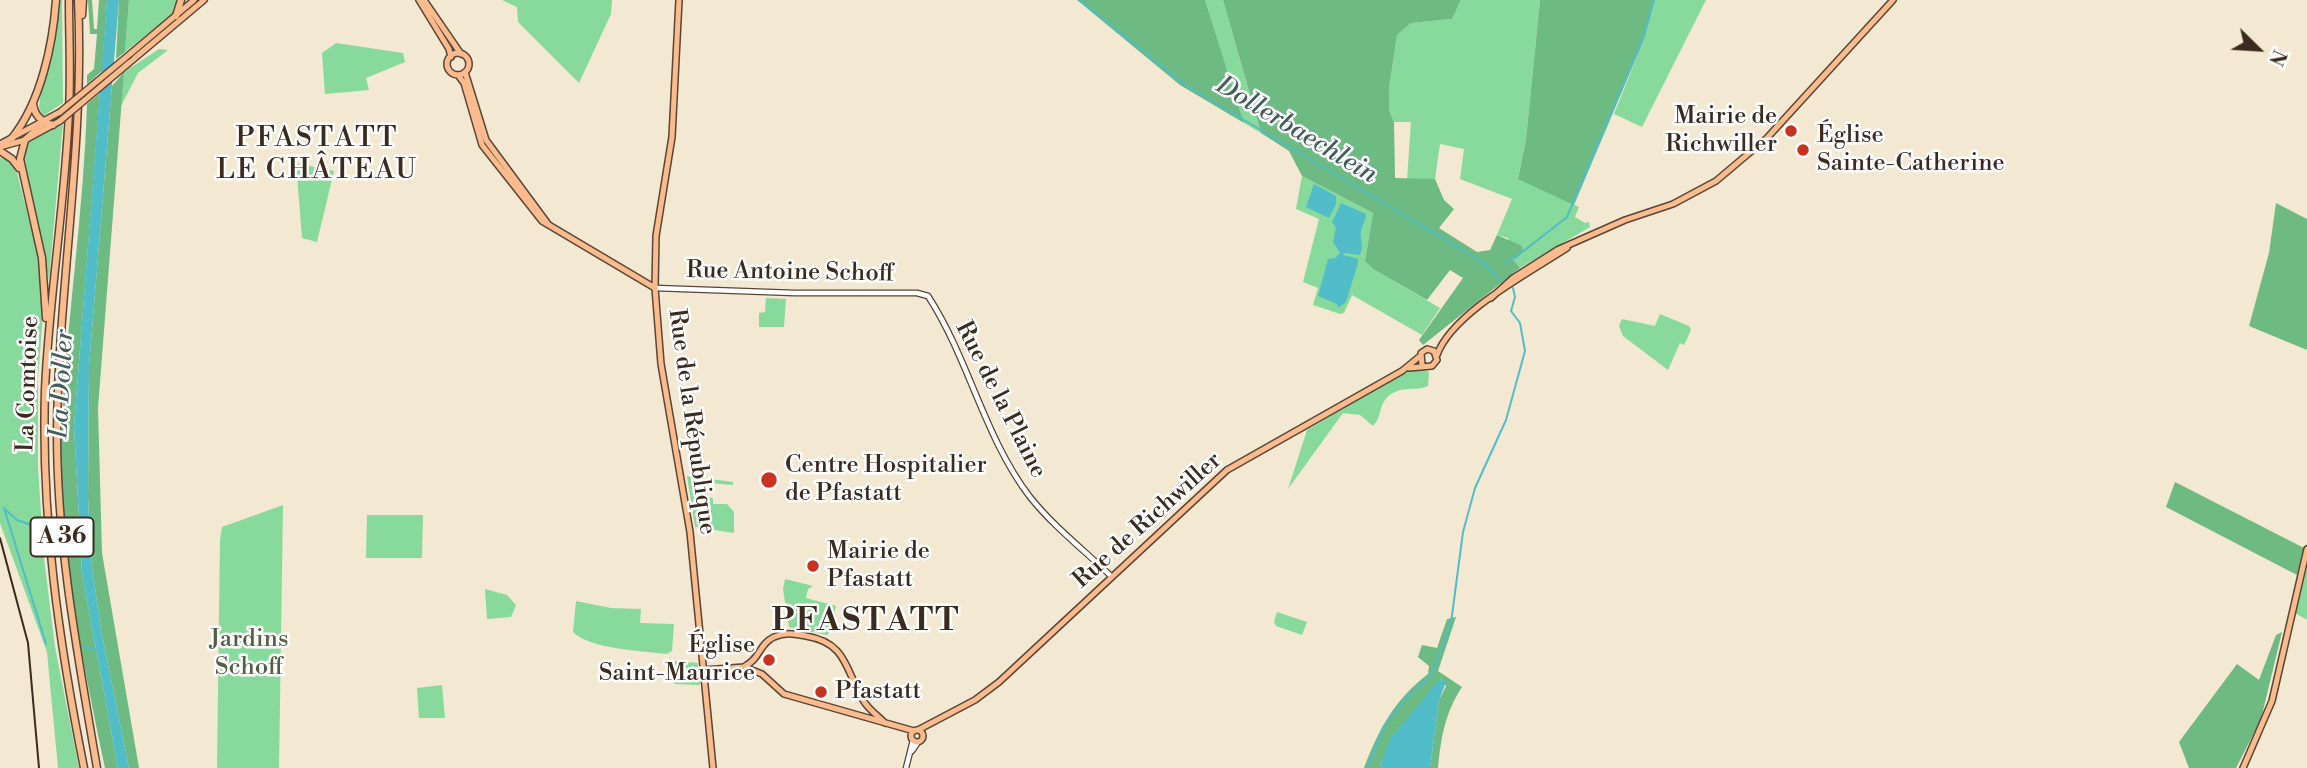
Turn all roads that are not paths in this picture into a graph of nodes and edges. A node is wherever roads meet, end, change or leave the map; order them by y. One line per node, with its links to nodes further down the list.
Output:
1 (56, 0): 15 (highway)
2 (69, 0): 26 (highway, La Comtoise / A 36)
3 (81, 0): 42 (highway, La Comtoise / A 36)
4 (180, 0): 10 (highway)
5 (194, 0): 10 (main road)
6 (204, 0): 17 (main road, bridge)
7 (422, 0): 11 (main road); 12 (main road)
8 (679, 0): 23 (main road, Rue de la République)
9 (1893, 0): 25 (main road)
10 (176, 16): 16 (main road, bridge)
11 (461, 54): 12 (main road); 13 (main road)
12 (451, 57): 14 (main road)
13 (465, 72): 14 (main road); 22 (main road)
14 (458, 75): 22 (main road)
15 (33, 101): 16 (highway); 18 (highway)
16 (44, 122): 17 (highway); 18 (main road); 19 (highway)
17 (56, 123): 19 (main road)
18 (12, 138): 20 (main road)
19 (25, 140): 20 (main road); 21 (highway)
20 (0, 147): 21 (highway)
21 (22, 175): 26 (highway)
22 (548, 224): 23 (main road)
23 (655, 288): 24 (street, Rue Antoine Schoff); 34 (main road, Rue de la République)
24 (925, 295): 33 (street, Rue de la Plaine)
25 (1444, 338): 27 (main road); 28 (main road)
26 (47, 349): 41 (highway, La Comtoise / A 36)
27 (1429, 349): 28 (main road); 29 (main road)
28 (1437, 355): 30 (main road)
29 (1419, 357): 30 (main road); 31 (main road, Rue de Richwiller)
30 (1422, 365): 31 (main road, Rue de Richwiller)
31 (1402, 371): 33 (main road, Rue de Richwiller)
32 (2307, 549): 44 (main road)
33 (1111, 576): 39 (main road, Rue de Richwiller)
34 (704, 661): 35 (main road); 37 (main road, Rue de la République)
35 (720, 667): 36 (main road); 37 (main road)
36 (744, 667): 38 (main road); 38 (main road)
37 (704, 670): 40 (main road, Rue de la République)
38 (885, 723): 39 (main road)
39 (916, 735): 43 (street)
40 (711, 767)
41 (84, 768)
42 (97, 768)
43 (906, 768)
44 (2243, 768)

